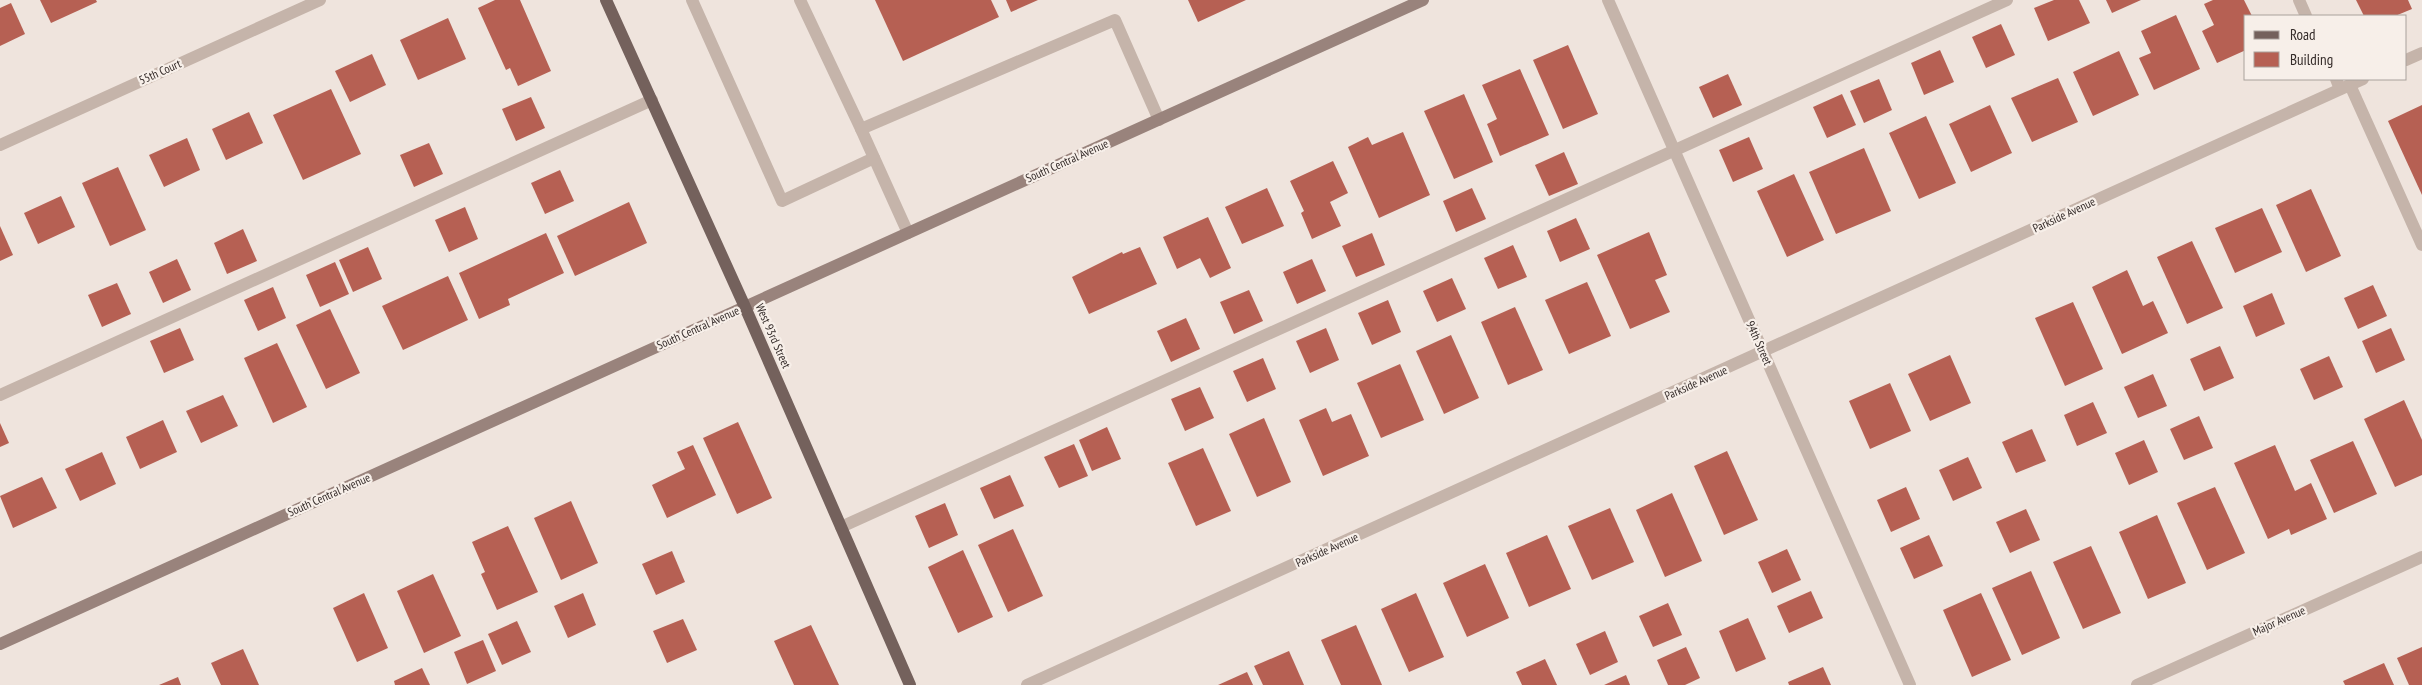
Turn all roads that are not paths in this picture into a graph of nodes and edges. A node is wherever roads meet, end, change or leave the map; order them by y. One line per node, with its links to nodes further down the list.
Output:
1 (320, 0): 17 (street, 55th Court)
2 (606, 0): 14 (main road, West 93rd Street)
3 (692, 0): 19 (street)
4 (800, 0): 16 (street)
5 (1424, 0): 15 (street, South Central Avenue)
6 (1608, 0): 18 (street, 94th Street)
7 (2007, 0): 18 (street)
8 (2299, 0): 9 (street)
9 (2306, 15)
10 (2422, 53): 11 (street)
11 (2407, 60)
12 (2360, 80): 13 (street, Parkside Avenue)
13 (2342, 84): 21 (street); 23 (street, Parkside Avenue)
14 (652, 100): 22 (main road, West 93rd Street); 24 (street)
15 (1159, 120): 16 (street); 20 (street, South Central Avenue)
16 (861, 129): 19 (street)
17 (0, 144)
18 (1674, 150): 23 (street, 94th Street); 25 (street)
19 (874, 158): 20 (street)
20 (908, 233): 22 (street, South Central Avenue)
21 (2422, 245)
22 (745, 307): 25 (main road, West 93rd Street); 27 (street, South Central Avenue)
23 (1763, 353): 29 (street, Parkside Avenue); 30 (street, 94th Street)
24 (0, 395)
25 (841, 527): 28 (main road, West 93rd Street)
26 (2422, 557): 31 (street, Major Avenue)
27 (0, 644)
28 (910, 685)
29 (1027, 685)
30 (1910, 685)
31 (2136, 685)

